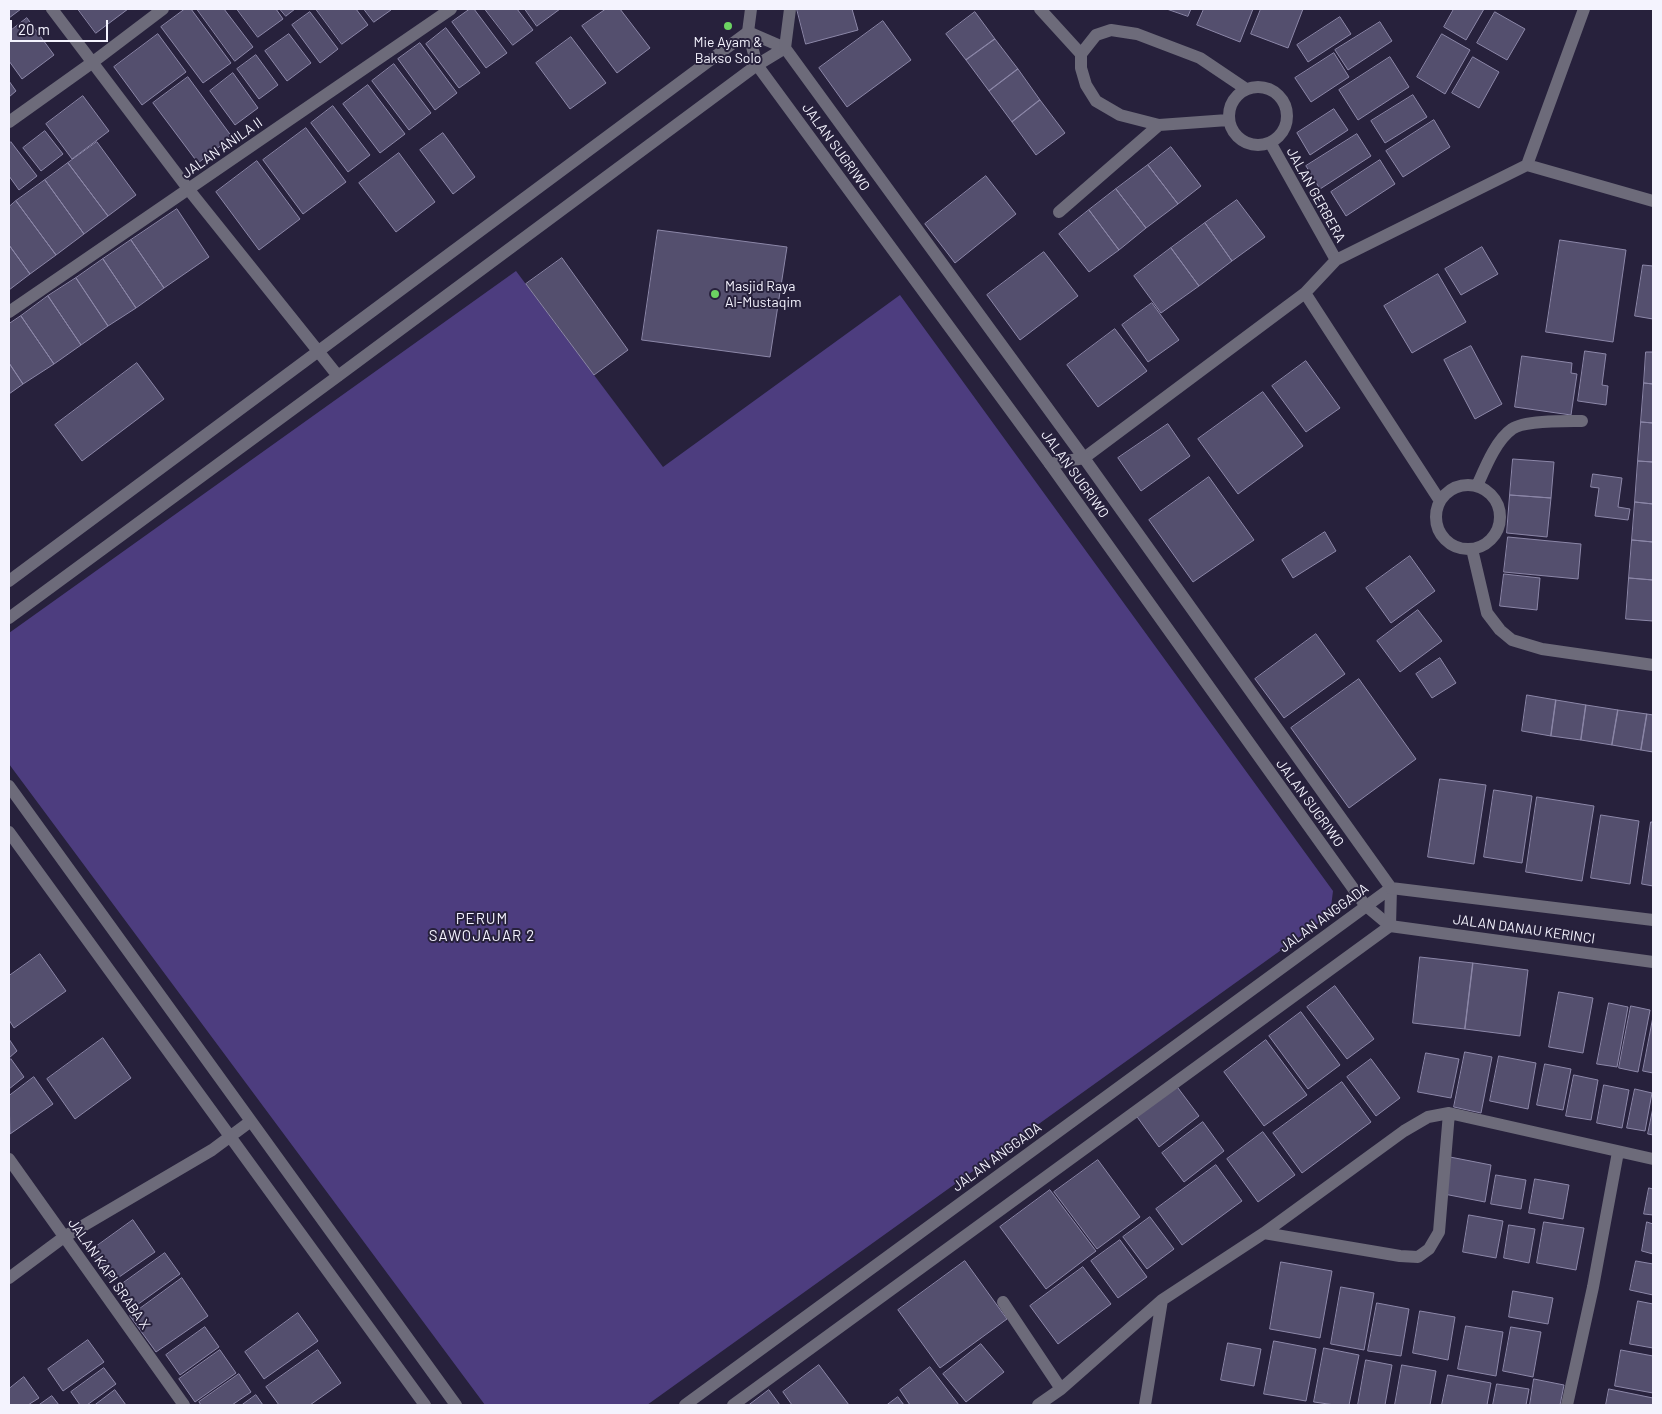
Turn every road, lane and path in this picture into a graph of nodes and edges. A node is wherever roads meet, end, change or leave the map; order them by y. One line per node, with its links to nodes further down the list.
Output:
1 (52, 9): 11 (street)
2 (163, 9): 11 (street)
3 (451, 9): 19 (street, JALAN ANILA II)
4 (751, 9): 8 (street)
5 (790, 9): 9 (street)
6 (1040, 9): 10 (street)
7 (1584, 9): 18 (street)
8 (748, 32): 9 (street); 12 (street, JALAN SUGRIWO); 25 (street)
9 (785, 48): 12 (street); 28 (street, JALAN SUGRIWO)
10 (1081, 54): 13 (street); 16 (street)
11 (93, 62): 15 (street); 19 (street)
12 (756, 65): 26 (street); 29 (street, JALAN SUGRIWO)
13 (1246, 89): 14 (street); 17 (street)
14 (1228, 120): 16 (street); 17 (street)
15 (9, 122)
16 (1159, 125): 21 (street)
17 (1271, 144): 22 (street, JALAN GERBERA)
18 (1527, 165): 20 (street); 22 (street)
19 (189, 190): 24 (street, JALAN ANILA II); 25 (street)
20 (1653, 201)
21 (1059, 212)
22 (1336, 260): 23 (street)
23 (1305, 293): 28 (street); 31 (street)
24 (9, 312)
25 (319, 351): 26 (street); 33 (street)
26 (338, 376): 34 (street)
27 (1582, 420): 30 (street)
28 (1084, 458): 29 (street); 38 (street, JALAN SUGRIWO)
29 (1050, 464): 39 (street, JALAN SUGRIWO)
30 (1477, 486): 31 (street); 32 (street)
31 (1440, 501): 32 (street)
32 (1472, 550): 35 (street)
33 (9, 581)
34 (9, 618)
35 (1653, 665)
36 (9, 786): 44 (street)
37 (9, 832): 45 (street)
38 (1391, 888): 39 (street, JALAN ANGGADA); 40 (street, JALAN DANAU KERINCI); 41 (street, JALAN ANGGADA)
39 (1365, 905): 41 (street, JALAN SUGRIWO); 58 (street, JALAN ANGGADA)
40 (1653, 920)
41 (1390, 926): 42 (street, JALAN DANAU KERINCI); 59 (street)
42 (1653, 962)
43 (1449, 1113): 46 (street); 49 (street); 49 (street)
44 (251, 1121): 45 (street); 57 (street)
45 (230, 1137): 50 (street); 56 (street)
46 (1618, 1152): 48 (street); 62 (street)
47 (9, 1159): 50 (street, JALAN KAPI SRABA X)
48 (1653, 1159)
49 (1264, 1233): 52 (street)
50 (64, 1236): 51 (street); 55 (street, JALAN KAPI SRABA X)
51 (9, 1278)
52 (1162, 1300): 54 (street); 61 (street)
53 (1003, 1302): 54 (street)
54 (1061, 1389): 60 (street)
55 (184, 1405)
56 (425, 1405)
57 (456, 1405)
58 (685, 1405)
59 (733, 1405)
60 (1038, 1405)
61 (1145, 1405)
62 (1566, 1405)

